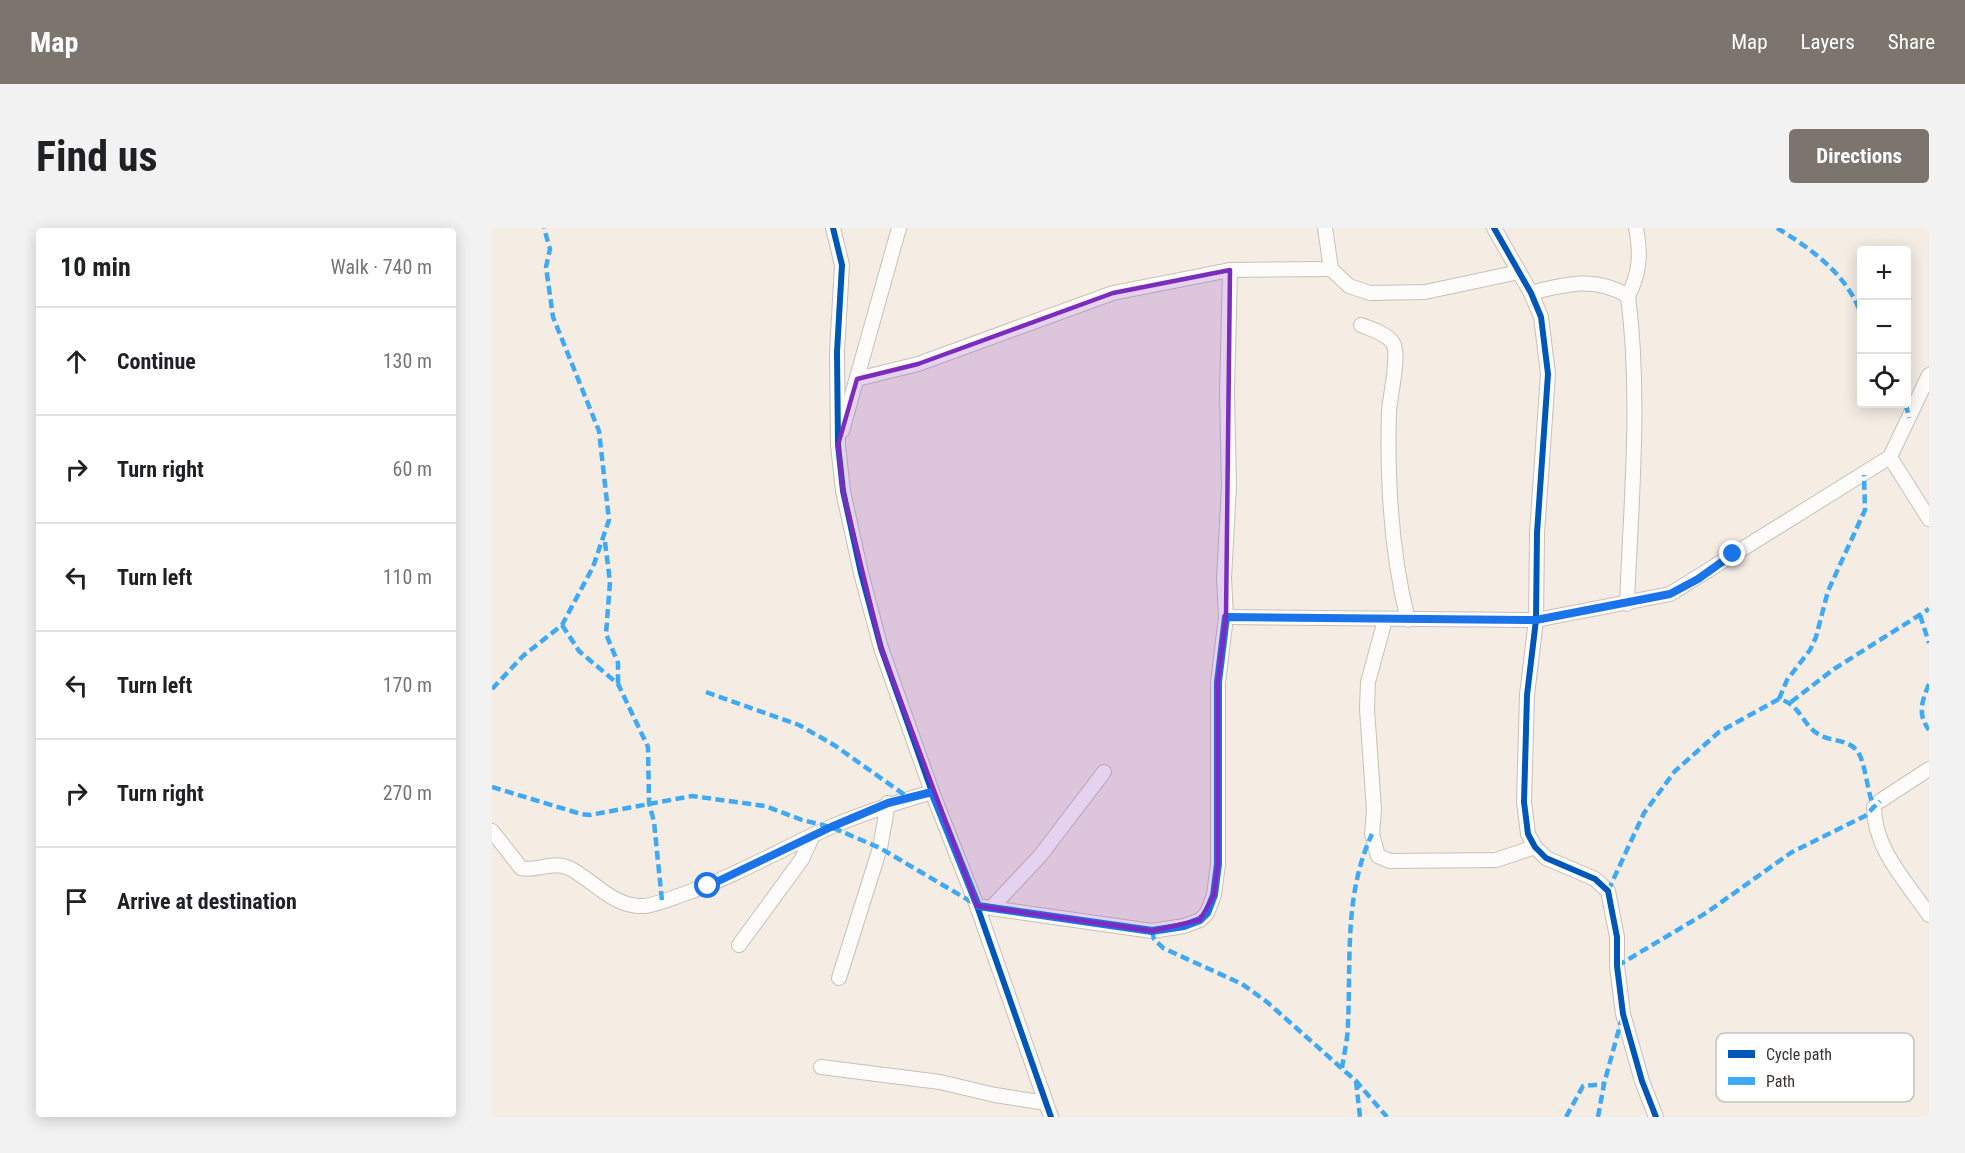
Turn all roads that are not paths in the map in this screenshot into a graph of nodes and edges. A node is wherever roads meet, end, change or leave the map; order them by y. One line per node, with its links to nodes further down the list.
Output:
1 (834, 228): 14 (street)
2 (899, 228): 13 (street)
3 (1325, 228): 6 (street)
4 (1494, 228): 8 (street)
5 (1636, 228): 10 (street)
6 (1331, 269): 7 (street); 8 (street)
7 (1230, 270): 13 (street); 18 (street)
8 (1519, 272): 9 (street)
9 (1531, 293): 10 (street); 21 (street)
10 (1628, 296): 17 (street)
11 (1361, 325): 20 (street)
12 (1929, 375): 15 (street)
13 (857, 380): 14 (street)
14 (838, 445): 24 (street)
15 (1890, 457): 16 (street); 17 (street)
16 (1929, 519)
17 (1627, 604): 21 (street)
18 (1226, 617): 19 (street); 30 (street)
19 (1384, 620): 20 (street); 28 (street)
20 (1408, 620): 21 (street)
21 (1536, 620): 28 (street)
22 (1929, 769): 31 (street)
23 (1104, 772): 30 (street)
24 (932, 792): 25 (street); 29 (street)
25 (888, 803): 27 (street); 33 (street)
26 (492, 831): 27 (street)
27 (812, 837): 32 (street)
28 (1535, 848): 37 (street)
29 (978, 906): 30 (street); 35 (street)
30 (992, 907)
31 (1929, 915)
32 (740, 945)
33 (839, 978)
34 (821, 1067): 35 (street)
35 (1046, 1103): 36 (street)
36 (1051, 1117)
37 (1656, 1117)

